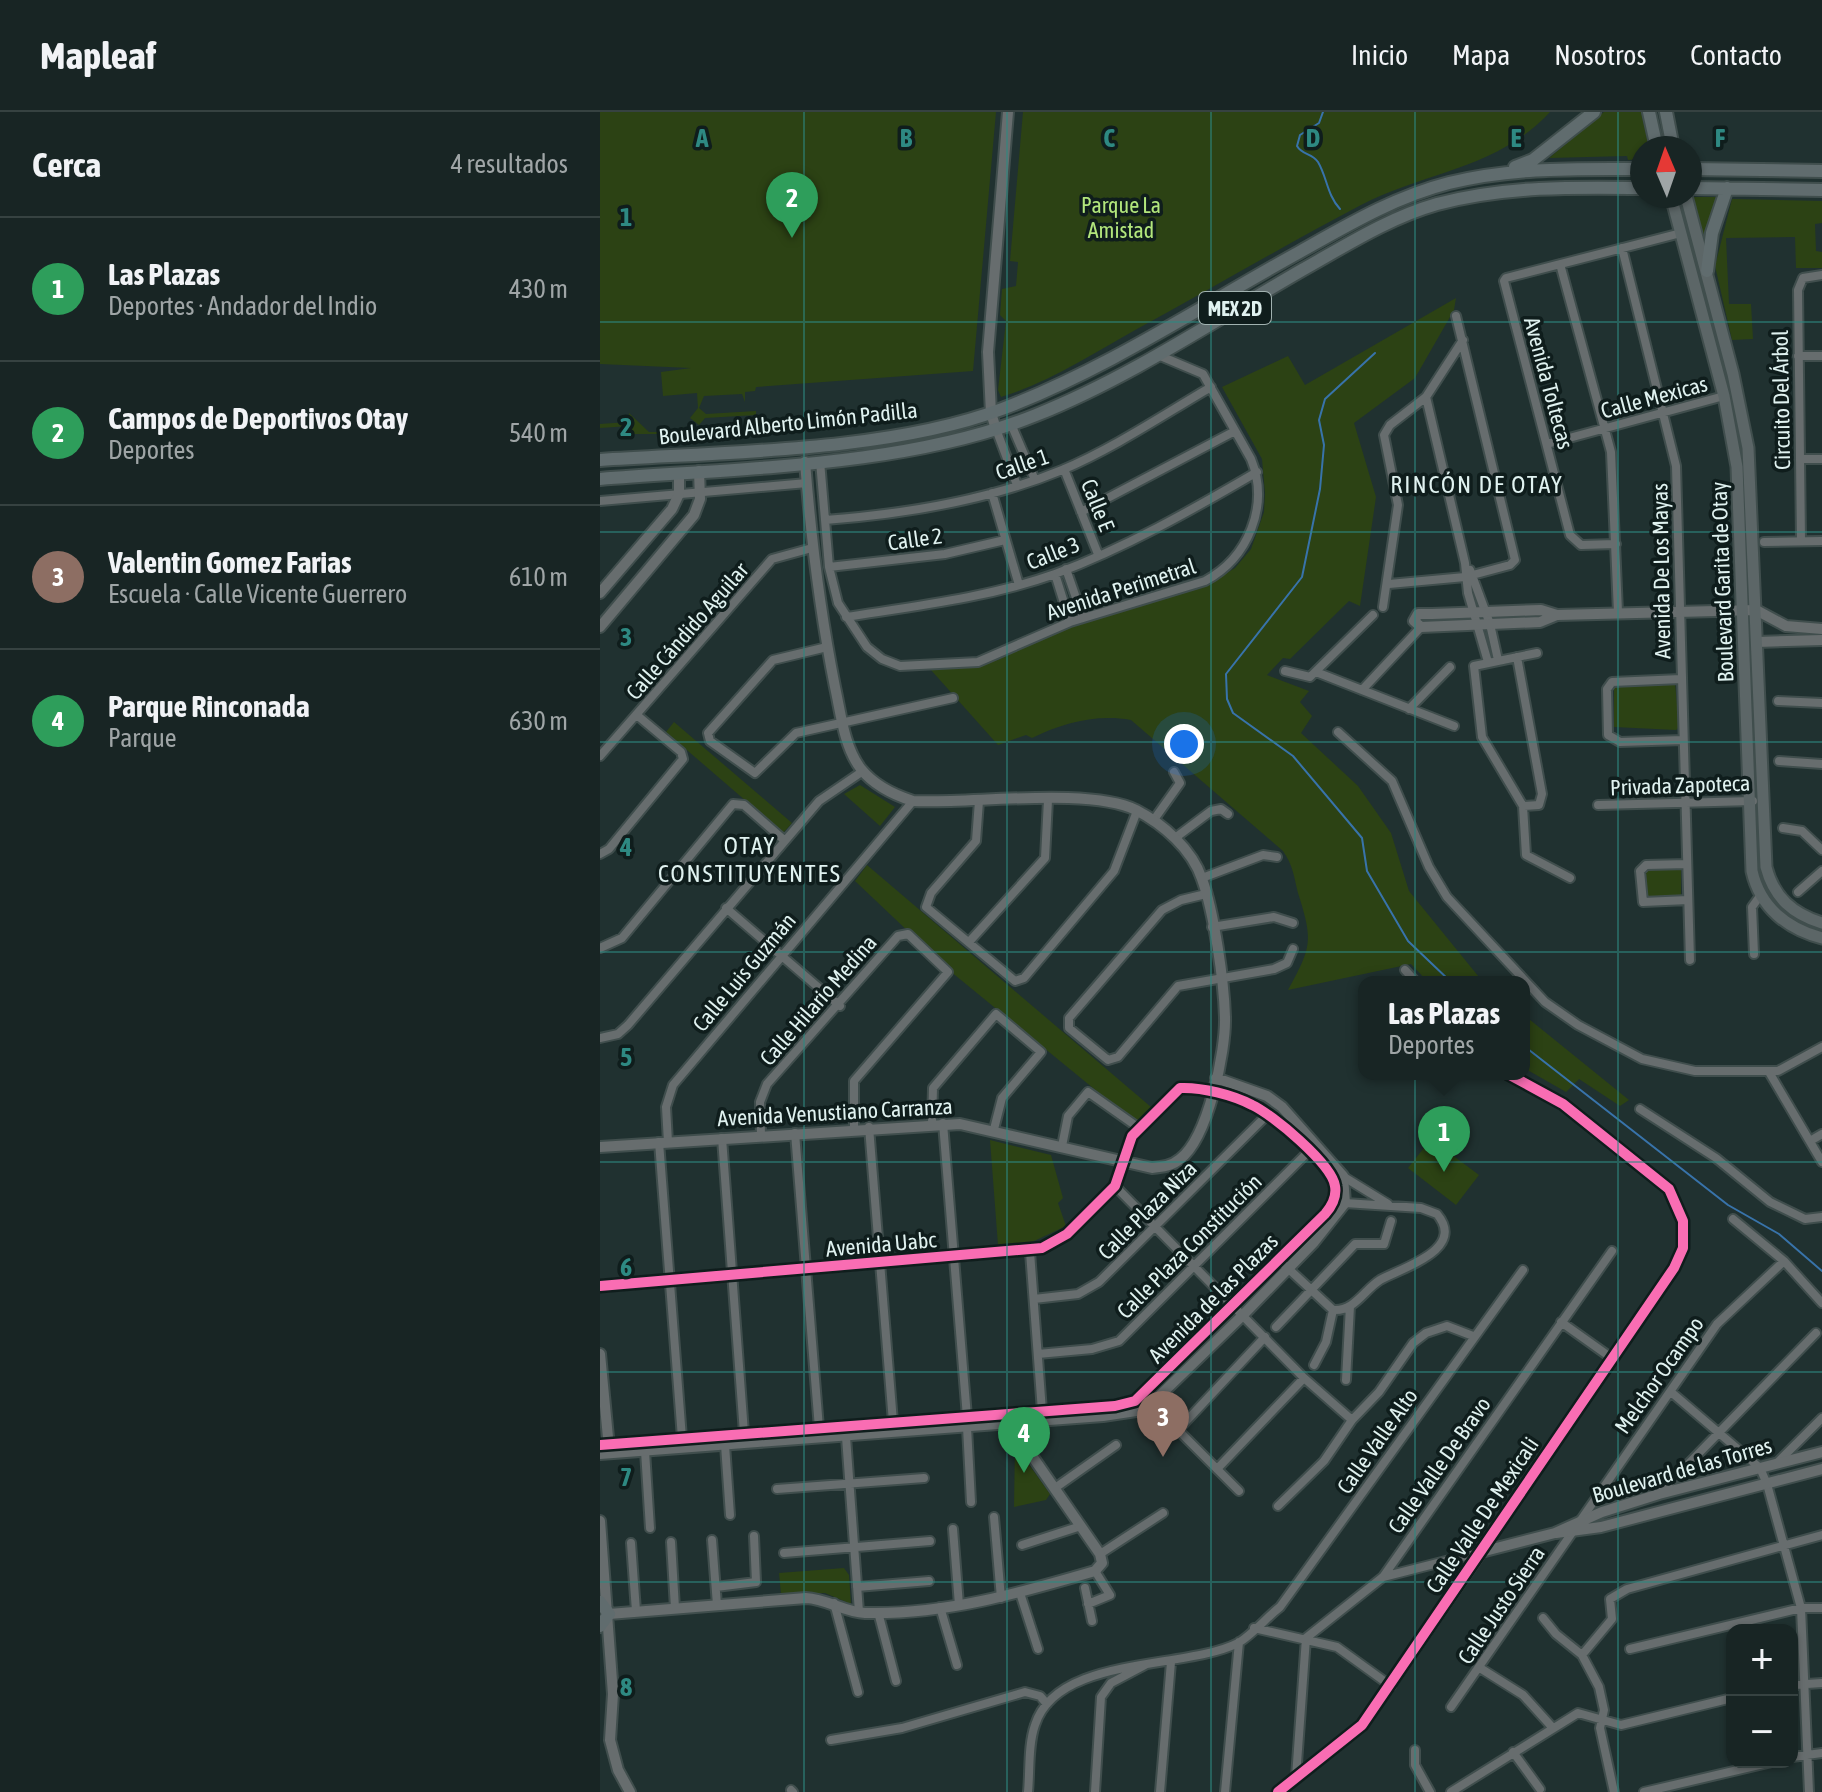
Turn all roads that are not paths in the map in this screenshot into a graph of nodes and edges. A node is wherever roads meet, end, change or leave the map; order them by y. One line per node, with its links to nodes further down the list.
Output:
1 (1008, 112): 33 (street)
2 (1594, 112): 10 (highway)
3 (1649, 112): 5 (highway)
4 (1666, 112): 6 (highway)
5 (1654, 136)
6 (1671, 136)
7 (1630, 169): 10 (highway, Boulevard Alberto Limón Padilla / MEX 2D)
8 (1702, 169): 9 (highway)
9 (1822, 171)
10 (1487, 175): 17 (highway); 19 (highway, Boulevard Alberto Limón Padilla / MEX 2D)
11 (1630, 188): 17 (highway, Boulevard Alberto Limón Padilla / MEX 2D)
12 (1702, 188): 13 (highway)
13 (1727, 188): 14 (highway); 23 (highway)
14 (1822, 190)
15 (1674, 208): 18 (main road, Boulevard Garita de Otay)
16 (1689, 208): 23 (main road, Boulevard Garita de Otay)
17 (1389, 223): 21 (highway, Boulevard Alberto Limón Padilla / MEX 2D)
18 (1681, 233): 20 (street); 31 (main road, Boulevard Garita de Otay)
19 (1328, 236): 21 (highway); 33 (highway, Boulevard Alberto Limón Padilla / MEX 2D)
20 (1622, 248): 22 (street); 34 (street, Avenida De Los Mayas)
21 (1312, 264): 27 (highway, Boulevard Alberto Limón Padilla / MEX 2D)
22 (1560, 264): 37 (street); 39 (street, Avenida Toltecas)
23 (1707, 271): 75 (main road, Boulevard Garita de Otay)
24 (1822, 275): 28 (street, Circuito Del Árbol)
25 (1456, 316): 26 (street)
26 (1463, 340): 32 (street); 69 (street)
27 (1154, 355): 30 (street); 35 (highway, Boulevard Alberto Limón Padilla / MEX 2D)
28 (1798, 356): 29 (street); 40 (street, Circuito Del Árbol)
29 (1822, 356)
30 (1211, 387): 38 (street); 45 (street, Calle 1)
31 (1724, 396): 34 (street, Calle Mexicas); 74 (main road, Boulevard Garita de Otay)
32 (1426, 397): 69 (street); 70 (street)
33 (997, 411): 35 (street); 36 (street); 42 (highway, Boulevard Alberto Limón Padilla / MEX 2D)
34 (1665, 414): 37 (street, Calle Mexicas); 76 (street, Avenida De Los Mayas)
35 (1011, 424): 36 (highway, Boulevard Alberto Limón Padilla / MEX 2D); 50 (street)
36 (996, 429): 43 (highway, Boulevard Alberto Limón Padilla / MEX 2D); 52 (street)
37 (1606, 429): 39 (street, Calle Mexicas); 63 (street)
38 (1235, 431): 47 (street); 57 (street)
39 (1547, 444): 63 (street, Avenida Toltecas)
40 (1800, 459): 41 (street); 60 (street, Circuito Del Árbol)
41 (1822, 459)
42 (600, 460)
43 (820, 460): 44 (highway, Boulevard Alberto Limón Padilla / MEX 2D); 58 (street, Avenida Perimetral)
44 (805, 462): 46 (highway, Boulevard Alberto Limón Padilla / MEX 2D); 51 (street)
45 (1064, 469): 50 (street, Calle 1); 57 (street, Calle E)
46 (699, 471): 48 (highway, Boulevard Alberto Limón Padilla / MEX 2D); 53 (street)
47 (1257, 472): 65 (street, Calle 3); 83 (street, Avenida Perimetral)
48 (679, 473): 49 (highway, Boulevard Alberto Limón Padilla / MEX 2D); 55 (street)
49 (600, 479)
50 (1035, 480): 52 (street, Calle 1)
51 (807, 483): 53 (street); 64 (street)
52 (1017, 485): 54 (street, Calle 1)
53 (700, 493): 55 (street); 87 (street)
54 (992, 493): 58 (street, Calle 1); 59 (street)
55 (679, 494): 56 (street); 72 (street)
56 (600, 501)
57 (1081, 512): 65 (street, Calle E)
58 (825, 520): 66 (street, Avenida Perimetral)
59 (1005, 540): 66 (street, Calle 2); 71 (street)
60 (1801, 541): 61 (street); 62 (street)
61 (1822, 541)
62 (1764, 542)
63 (1616, 544): 78 (street)
64 (812, 548): 94 (street); 108 (street, Calle Cándido Aguilar)
65 (1098, 554): 67 (street, Calle 3)
66 (829, 567): 82 (street, Avenida Perimetral)
67 (1066, 569): 68 (street, Calle 3); 83 (street)
68 (1055, 574): 71 (street, Calle 3); 84 (street)
69 (1469, 576): 70 (street); 77 (street)
70 (1389, 584): 73 (street)
71 (1019, 585): 82 (street, Calle 3)
72 (600, 593)
73 (1383, 607)
74 (1743, 610): 75 (street); 76 (street); 122 (main road, Boulevard Garita de Otay)
75 (1756, 610): 86 (street); 93 (main road, Boulevard Garita de Otay)
76 (1680, 611): 78 (street); 102 (street, Avenida De Los Mayas)
77 (1479, 612): 79 (street); 81 (street); 85 (street)
78 (1618, 612): 81 (street)
79 (1432, 614): 88 (street); 89 (street)
80 (1373, 615): 101 (street)
81 (1557, 615): 85 (street)
82 (846, 617): 84 (street, Avenida Perimetral)
83 (1083, 618): 84 (street, Avenida Perimetral)
84 (1070, 622)
85 (1484, 625): 89 (street); 97 (street); 98 (street)
86 (1786, 626): 90 (street); 91 (street)
87 (600, 627)
88 (1421, 627): 89 (street); 103 (street)
89 (1433, 627)
90 (1822, 629)
91 (1786, 639): 92 (street); 93 (street)
92 (1822, 640)
93 (1757, 642): 119 (main road, Boulevard Garita de Otay)
94 (827, 647): 109 (street); 109 (street)
95 (1537, 653): 96 (street)
96 (1517, 657): 97 (street); 125 (street)
97 (1498, 660): 98 (street)
98 (1488, 662): 125 (street)
99 (1450, 667): 107 (street)
100 (1285, 671): 101 (street)
101 (1316, 672): 103 (street)
102 (1681, 679): 112 (street, Avenida De Los Mayas); 112 (street)
103 (1362, 690): 107 (street)
104 (953, 698): 109 (street)
105 (1778, 701): 106 (street)
106 (1822, 703)
107 (1409, 709): 110 (street)
108 (638, 716): 113 (street, Calle Cándido Aguilar); 133 (street)
109 (843, 722): 116 (street)
110 (1454, 726)
111 (1338, 732): 156 (street)
112 (1683, 740): 123 (street, Avenida De Los Mayas)
113 (600, 756)
114 (1779, 761): 115 (street)
115 (1822, 764)
116 (863, 771): 120 (street, Avenida Venustiano Carranza); 131 (street)
117 (1174, 772): 128 (street)
118 (1048, 800): 121 (street, Avenida Venustiano Carranza); 126 (street, Avenida Venustiano Carranza); 148 (street)
119 (1763, 800): 122 (street, Privada Zapoteca); 145 (main road, Boulevard Garita de Otay)
120 (913, 801): 121 (street, Avenida Venustiano Carranza); 152 (street, Calle Luis Guzmán)
121 (979, 801): 148 (street)
122 (1749, 801): 123 (street, Privada Zapoteca); 141 (main road, Boulevard Garita de Otay)
123 (1686, 802): 124 (street, Privada Zapoteca); 135 (street, Avenida De Los Mayas)
124 (1598, 805)
125 (1523, 806): 138 (street)
126 (1137, 811): 128 (street, Avenida Venustiano Carranza); 148 (street)
127 (1228, 814): 130 (street)
128 (1153, 821): 130 (street, Avenida Venustiano Carranza)
129 (1783, 828): 132 (street)
130 (1175, 838): 137 (street, Avenida Venustiano Carranza)
131 (784, 840): 143 (street); 149 (street)
132 (1822, 850)
133 (600, 854)
134 (1277, 857): 137 (street)
135 (1687, 864): 142 (street, Avenida De Los Mayas); 142 (street)
136 (1822, 871): 139 (street)
137 (1202, 878): 140 (street, Avenida Venustiano Carranza)
138 (1570, 878)
139 (1798, 892)
140 (1206, 894): 146 (street, Avenida Venustiano Carranza); 157 (street)
141 (1760, 896): 147 (main road); 151 (street)
142 (1688, 900): 153 (street, Avenida De Los Mayas)
143 (726, 908): 152 (street); 160 (street)
144 (1293, 923): 146 (street)
145 (1822, 923)
146 (1212, 927): 157 (street, Avenida Venustiano Carranza)
147 (1822, 938)
148 (969, 942)
149 (600, 948)
150 (1293, 949): 157 (street)
151 (1754, 954)
152 (781, 956): 159 (street); 178 (street, Calle Luis Guzmán)
153 (1690, 960)
154 (1405, 970): 155 (street)
155 (1410, 976)
156 (1521, 976)
157 (1220, 977): 163 (street, Avenida Venustiano Carranza)
158 (1530, 986): 162 (street)
159 (840, 1006): 170 (street, Calle Hilario Medina); 175 (street, Calle Hilario Medina)
160 (600, 1038)
161 (1822, 1047): 162 (street)
162 (1769, 1072): 177 (street)
163 (1216, 1078): 165 (street, Avenida Venustiano Carranza); 184 (street)
164 (1519, 1080): 221 (street, Calle Valle De Mexicali)
165 (1211, 1093): 167 (street); 171 (street, Avenida Uabc); 182 (street, Avenida Venustiano Carranza)
166 (1640, 1109): 188 (street)
167 (1268, 1114): 181 (street); 191 (street, Calle Plaza Niza)
168 (938, 1123): 169 (street, Avenida Venustiano Carranza); 172 (street, Avenida Venustiano Carranza); 172 (street); 196 (street)
169 (869, 1127): 170 (street, Avenida Venustiano Carranza); 199 (street)
170 (854, 1128): 173 (street, Avenida Venustiano Carranza)
171 (1139, 1128): 179 (street); 182 (street, Avenida Uabc)
172 (994, 1129): 179 (street, Avenida Venustiano Carranza)
173 (795, 1133): 175 (street, Avenida Venustiano Carranza); 202 (street)
174 (1822, 1134): 177 (street)
175 (761, 1135): 176 (street, Avenida Venustiano Carranza)
176 (722, 1138): 178 (street, Avenida Venustiano Carranza); 204 (street)
177 (1810, 1141): 183 (street)
178 (664, 1142): 180 (street, Avenida Venustiano Carranza); 205 (street, Calle Luis Guzmán)
179 (1062, 1146): 182 (street, Avenida Venustiano Carranza)
180 (600, 1147)
181 (1309, 1151): 186 (street); 200 (street, Calle Plaza Constitución)
182 (1122, 1161): 185 (street, Avenida Uabc)
183 (1822, 1162)
184 (1344, 1177): 186 (street); 187 (street)
185 (1115, 1186): 191 (street); 195 (street, Avenida Uabc)
186 (1340, 1201): 187 (street); 197 (street, Avenida de las Plazas); 201 (street, Avenida de las Plazas)
187 (1393, 1207): 211 (street)
188 (1822, 1217)
189 (1391, 1221): 193 (street)
190 (1737, 1222): 198 (street)
191 (1156, 1228): 200 (street); 208 (street, Calle Plaza Niza)
192 (1362, 1231): 193 (street)
193 (1362, 1242): 207 (street)
194 (1612, 1251): 214 (street, Calle Valle De Bravo)
195 (1030, 1252): 196 (street, Avenida Uabc); 208 (street)
196 (954, 1258): 199 (street, Avenida Uabc); 231 (street)
197 (1279, 1260): 201 (street); 210 (street, Avenida de las Plazas)
198 (1784, 1261): 209 (street); 225 (street, Melchor Ocampo)
199 (879, 1264): 202 (street, Avenida Uabc); 230 (street)
200 (1193, 1265): 210 (street); 220 (street, Calle Plaza Constitución)
201 (1288, 1269): 207 (street); 213 (street, Avenida de las Plazas)
202 (806, 1270): 204 (street, Avenida Uabc); 233 (street)
203 (1523, 1270): 217 (street, Calle Valle Alto)
204 (732, 1276): 205 (street, Avenida Uabc); 235 (street)
205 (671, 1281): 206 (street, Avenida Uabc); 238 (street, Calle Luis Guzmán)
206 (600, 1286)
207 (1310, 1289): 212 (street); 215 (street)
208 (1034, 1299): 220 (street)
209 (1822, 1303)
210 (1233, 1306): 213 (street); 226 (street, Avenida de las Plazas)
211 (1350, 1306): 212 (street); 224 (street)
212 (1333, 1310): 222 (street)
213 (1243, 1315): 218 (street); 226 (street, Avenida de las Plazas)
214 (1561, 1322): 221 (street); 280 (street, Calle Valle De Bravo)
215 (1276, 1327)
216 (1816, 1333): 236 (street)
217 (1473, 1336): 229 (street); 303 (street, Calle Valle Alto)
218 (1265, 1337): 223 (street); 234 (street)
219 (600, 1354): 241 (street)
220 (1038, 1354): 227 (street)
221 (1613, 1359): 276 (street, Calle Valle De Mexicali)
222 (1314, 1365)
223 (1304, 1378): 229 (street); 246 (street)
224 (1346, 1380)
225 (1671, 1392): 236 (street); 261 (street, Melchor Ocampo)
226 (1147, 1400): 227 (street, Avenida de las Plazas); 232 (street, Avenida de las Plazas); 234 (street)
227 (1042, 1411): 231 (street, Avenida de las Plazas)
228 (1822, 1418): 244 (street)
229 (1352, 1420): 256 (street)
230 (893, 1422): 231 (street, Avenida de las Plazas); 233 (street, Avenida de las Plazas)
231 (967, 1422): 232 (street, Avenida de las Plazas); 237 (street, Avenida de las Plazas); 255 (street)
232 (1010, 1424): 251 (street)
233 (819, 1428): 235 (street, Avenida de las Plazas)
234 (1177, 1431): 246 (street)
235 (744, 1433): 238 (street, Avenida de las Plazas)
236 (1719, 1433): 245 (street); 254 (street)
237 (846, 1437): 239 (street, Avenida de las Plazas); 249 (street)
238 (682, 1438): 241 (street, Avenida de las Plazas)
239 (725, 1445): 242 (street, Avenida de las Plazas); 258 (street)
240 (1116, 1445): 251 (street)
241 (604, 1449): 242 (street, Avenida de las Plazas)
242 (645, 1451): 263 (street)
243 (1822, 1452): 244 (street, Boulevard de las Torres)
244 (1775, 1465): 245 (street, Boulevard de las Torres)
245 (1760, 1468): 250 (street); 254 (street, Boulevard de las Torres)
246 (1217, 1469): 253 (street)
247 (1822, 1469): 250 (street, Boulevard de las Torres)
248 (924, 1478): 249 (street)
249 (849, 1483): 252 (street); 275 (street)
250 (1767, 1484): 266 (street, Boulevard de las Torres); 273 (street)
251 (1055, 1488): 262 (street)
252 (777, 1489)
253 (1239, 1491)
254 (1659, 1494): 261 (street, Boulevard de las Torres)
255 (971, 1502)
256 (1278, 1506)
257 (1163, 1513): 278 (street)
258 (730, 1515)
259 (994, 1517): 286 (street)
260 (600, 1521): 299 (street)
261 (1578, 1522): 265 (street, Boulevard de las Torres); 266 (street, Calle Justo Sierra)
262 (1081, 1526): 274 (street); 278 (street)
263 (650, 1528)
264 (953, 1529): 291 (street)
265 (1555, 1533): 266 (street, Boulevard de las Torres); 276 (street, Boulevard de las Torres)
266 (1571, 1534): 312 (street, Calle Justo Sierra)
267 (1822, 1535): 273 (street)
268 (754, 1536): 282 (street)
269 (712, 1540): 282 (street)
270 (930, 1541): 275 (street)
271 (671, 1542): 293 (street)
272 (631, 1543): 296 (street)
273 (1785, 1544): 294 (street); 308 (street)
274 (1022, 1545)
275 (854, 1547): 277 (street); 283 (street)
276 (1481, 1552): 280 (street, Boulevard de las Torres); 317 (street, Calle Valle De Mexicali)
277 (784, 1553)
278 (1100, 1554): 279 (street)
279 (1095, 1571): 285 (street); 289 (street)
280 (1383, 1577): 304 (street, Calle Valle De Bravo)
281 (929, 1581): 283 (street)
282 (716, 1587): 290 (street)
283 (857, 1587): 297 (street)
284 (1085, 1588): 289 (street)
285 (1020, 1593): 286 (street); 306 (street)
286 (1001, 1598): 291 (street)
287 (600, 1602): 299 (highway)
288 (834, 1603): 290 (street); 297 (street); 318 (street)
289 (1088, 1604): 301 (street)
290 (717, 1605): 293 (street)
291 (959, 1605): 292 (street)
292 (940, 1607): 298 (street); 311 (street)
293 (675, 1608): 296 (street)
294 (1801, 1608): 295 (street); 307 (street); 314 (street)
295 (1822, 1608)
296 (636, 1611): 299 (street)
297 (859, 1612): 298 (street)
298 (878, 1612): 313 (street)
299 (609, 1614): 302 (highway); 333 (street)
300 (1543, 1618): 308 (street)
301 (1092, 1621)
302 (600, 1626)
303 (1254, 1628): 304 (street); 305 (street, Calle Valle Alto)
304 (1306, 1638): 317 (street); 331 (street)
305 (1239, 1642): 309 (street); 337 (street)
306 (1038, 1649)
307 (1630, 1649)
308 (1582, 1655): 322 (street)
309 (1171, 1662): 310 (street); 336 (street)
310 (1148, 1663): 320 (street); 335 (street)
311 (957, 1665)
312 (1480, 1668): 321 (street, Calle Justo Sierra); 323 (street)
313 (896, 1681)
314 (1805, 1683): 315 (street); 316 (street); 328 (street)
315 (1822, 1683)
316 (1798, 1684)
317 (1391, 1686): 331 (street, Calle Valle De Mexicali)
318 (858, 1692)
319 (1726, 1699): 322 (street)
320 (1047, 1704): 324 (street); 334 (street)
321 (1451, 1707)
322 (1603, 1720): 323 (street); 341 (street)
323 (1552, 1727): 326 (street)
324 (831, 1740)
325 (1415, 1750): 339 (street)
326 (1513, 1752): 332 (street); 340 (street)
327 (1822, 1753): 328 (street)
328 (1808, 1754): 329 (street); 343 (street)
329 (1798, 1756)
330 (1746, 1768): 342 (street)
331 (1296, 1777): 338 (street, Calle Valle De Mexicali)
332 (1540, 1789)
333 (630, 1792)
334 (1028, 1792)
335 (1095, 1792)
336 (1160, 1792)
337 (1225, 1792)
338 (1278, 1792)
339 (1430, 1792)
340 (1451, 1792)
341 (1614, 1792)
342 (1644, 1792)
343 (1809, 1792)

